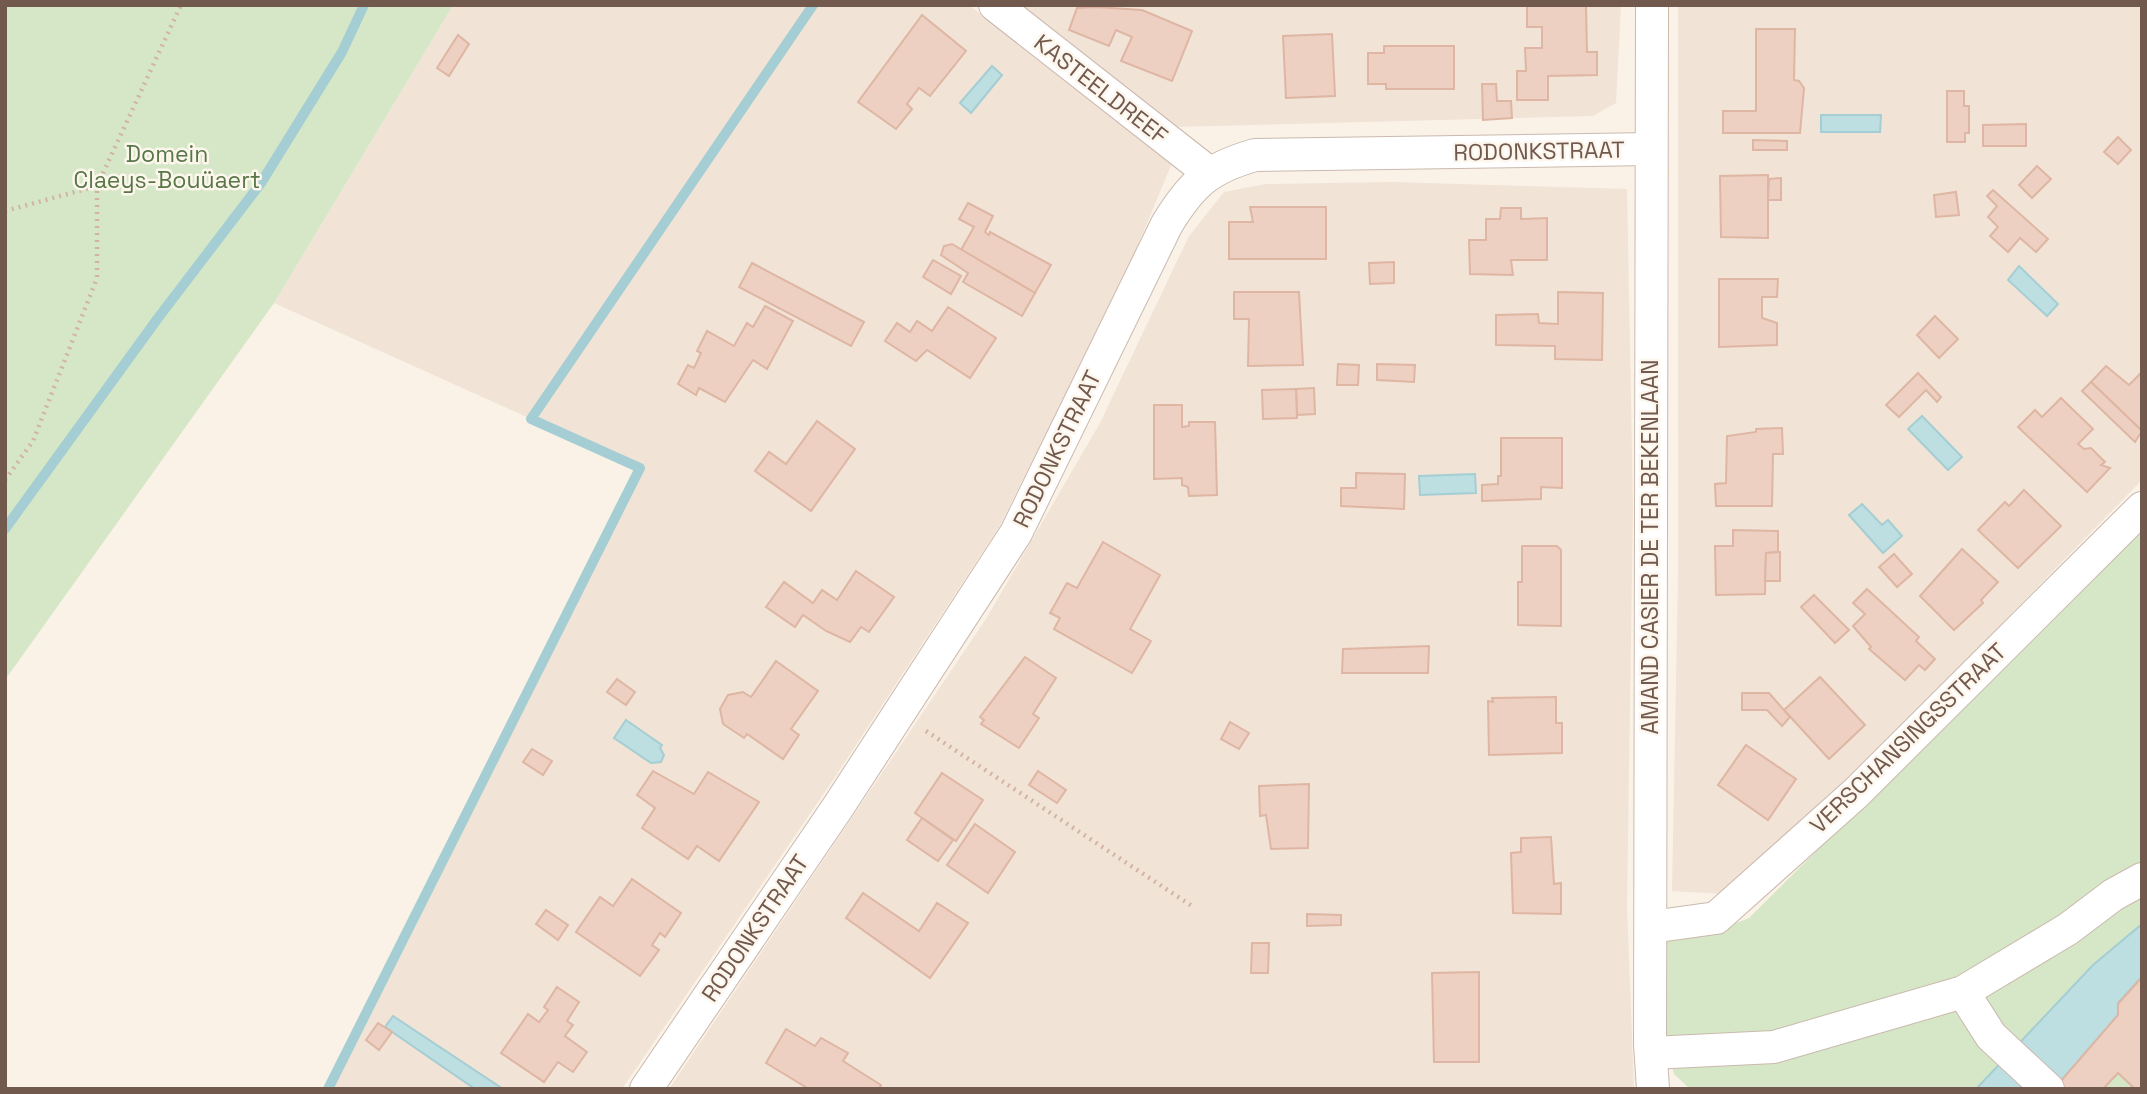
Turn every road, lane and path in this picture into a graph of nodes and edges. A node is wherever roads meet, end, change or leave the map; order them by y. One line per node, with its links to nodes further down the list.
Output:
1 (181, 5): 6 (path)
2 (995, 5): 5 (street, KASTEELDREEF)
3 (1652, 5): 4 (street, AMAND CASIER DE TER BEKENLAAN)
4 (1650, 149): 5 (street, RODONKSTRAAT); 13 (street, AMAND CASIER DE TER BEKENLAAN)
5 (1208, 172): 10 (street, RODONKSTRAAT)
6 (97, 186): 7 (path); 8 (path)
7 (5, 211)
8 (5, 480)
9 (2142, 508): 13 (street, VERSCHANSINGSSTRAAT)
10 (899, 713): 12 (path); 16 (street, RODONKSTRAAT)
11 (2142, 879): 14 (street)
12 (1192, 906)
13 (1651, 927): 15 (street, AMAND CASIER DE TER BEKENLAAN)
14 (1963, 992): 15 (street); 18 (street)
15 (1651, 1053): 17 (street, AMAND CASIER DE TER BEKENLAAN)
16 (646, 1089)
17 (1653, 1089)
18 (2048, 1089)

